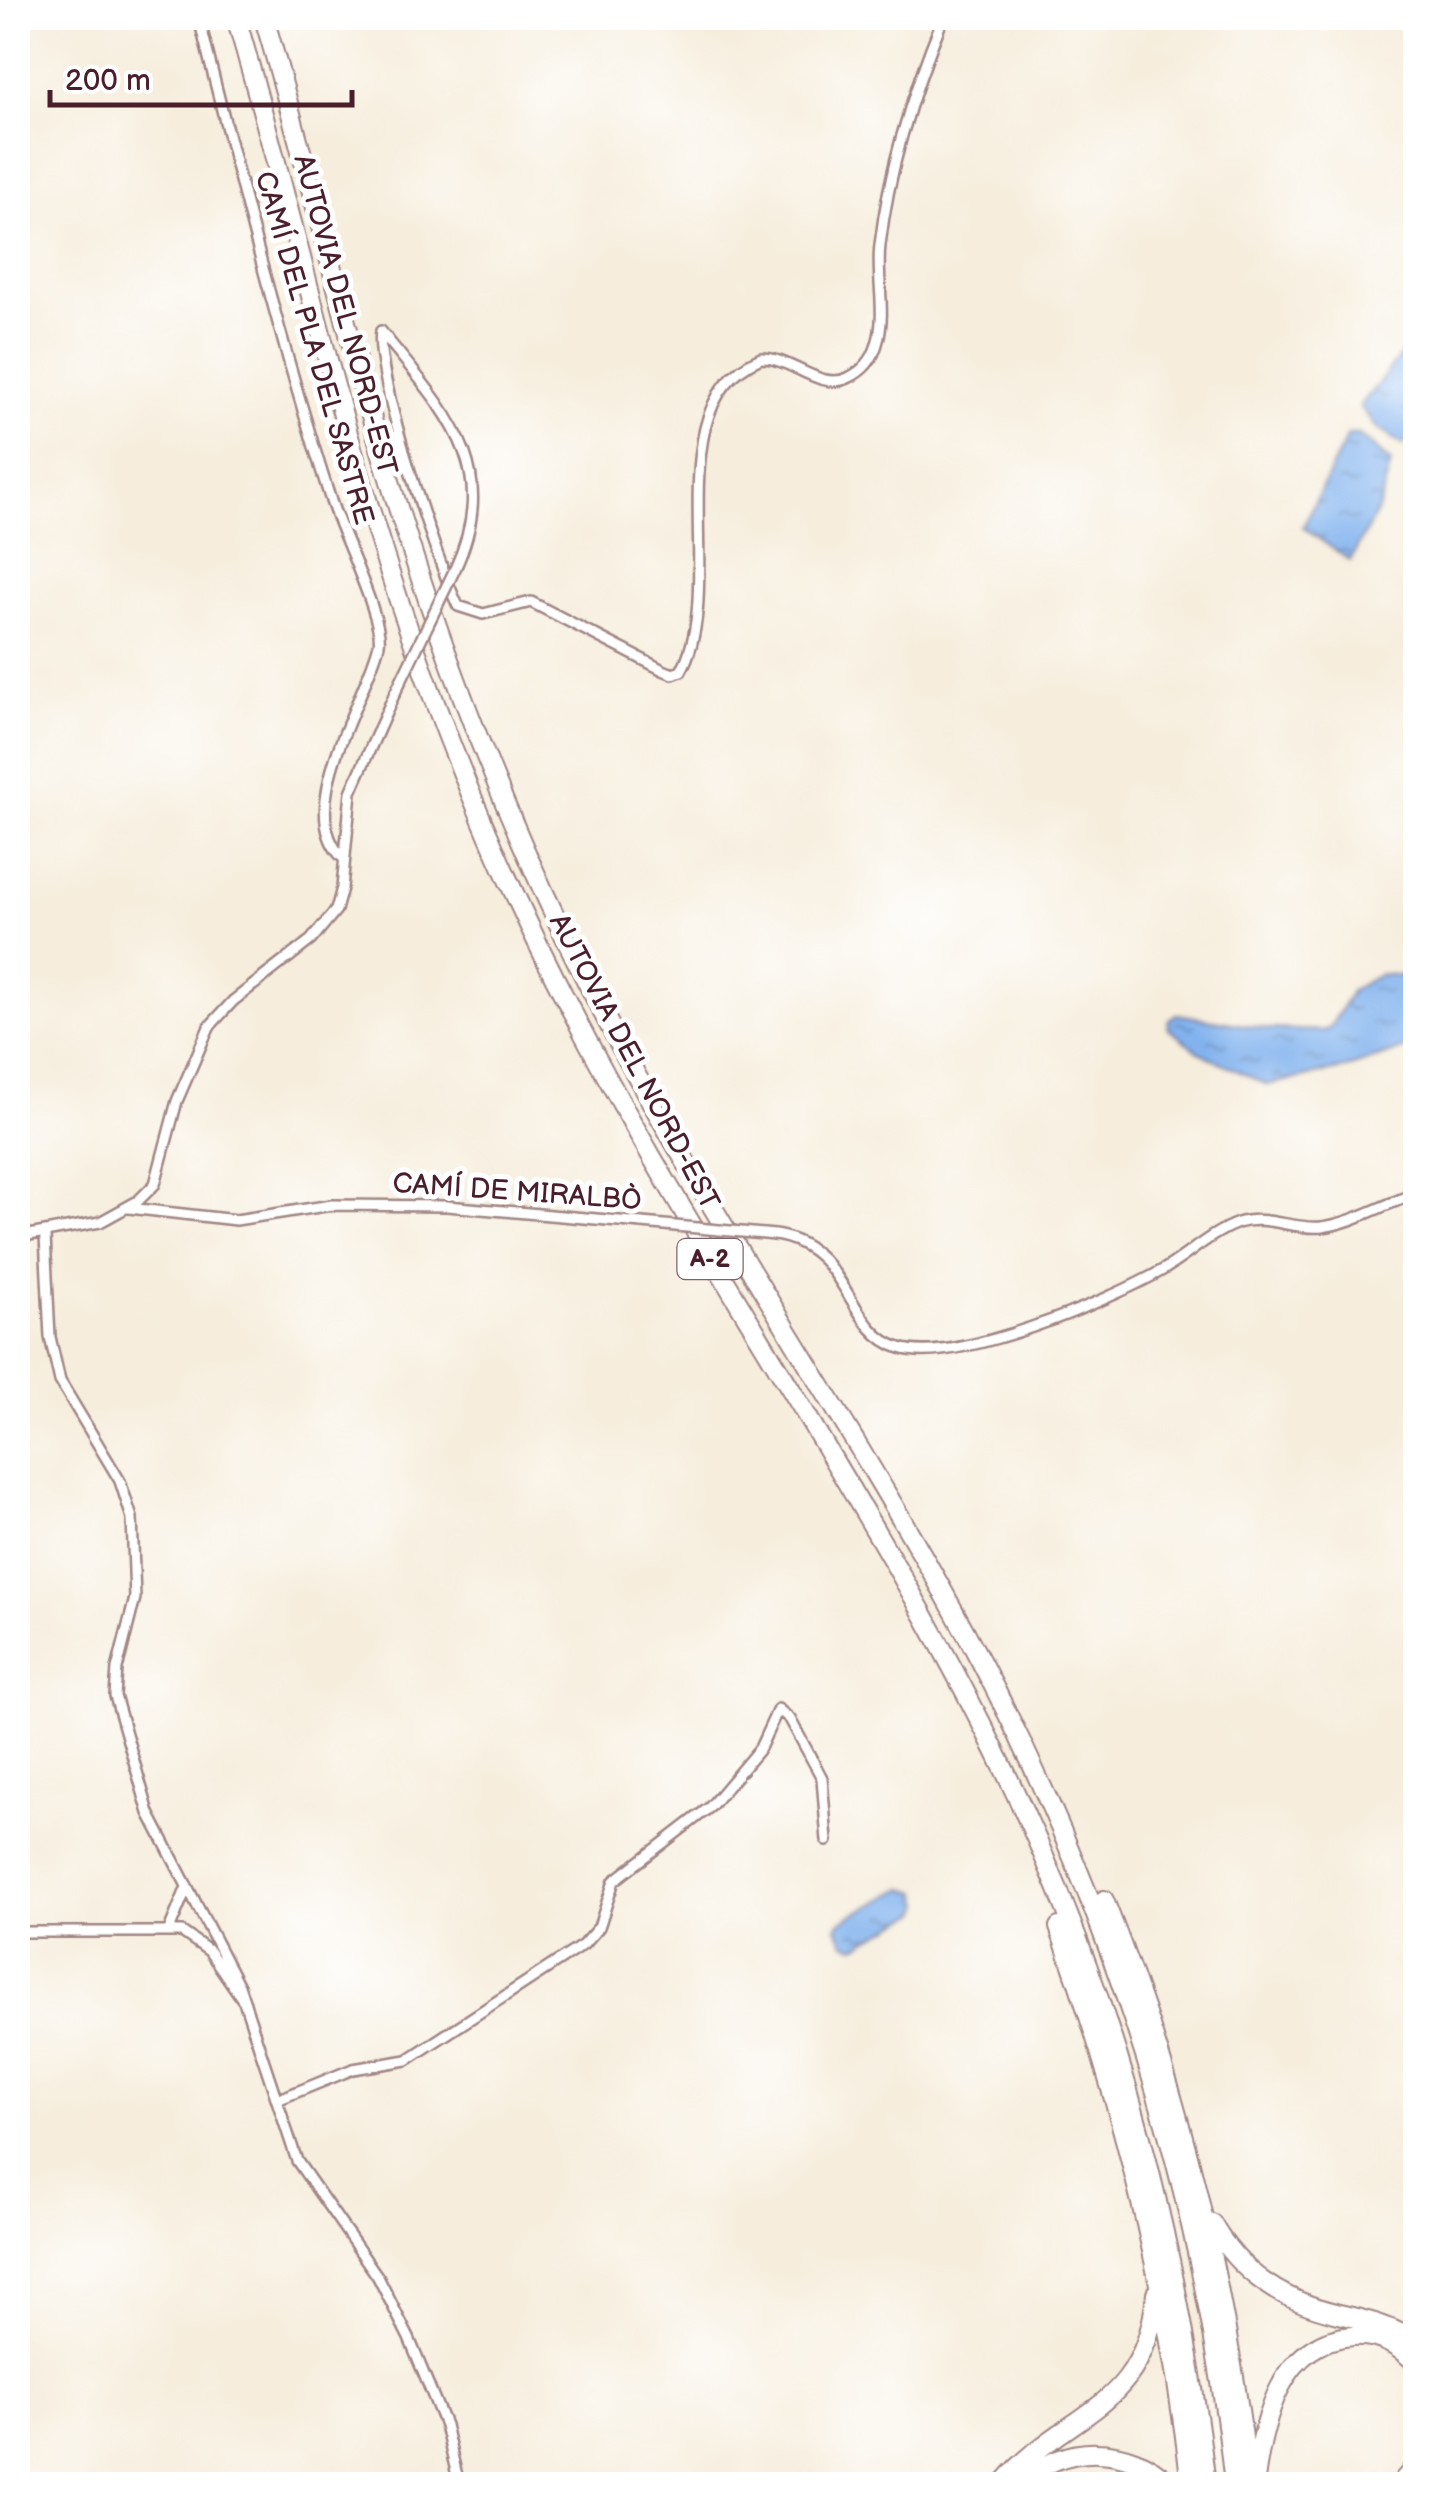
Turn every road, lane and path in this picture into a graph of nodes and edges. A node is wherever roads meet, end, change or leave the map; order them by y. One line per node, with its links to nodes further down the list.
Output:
1 (199, 18): 5 (street, CAMÍ DEL PLA DEL SASTRE)
2 (236, 18): 11 (highway, AUTOVIA DEL NORD-EST / A-2)
3 (264, 18): 10 (highway, AUTOVIA DEL NORD-EST / A-2)
4 (943, 18): 5 (street, bridge)
5 (343, 858): 7 (street)
6 (1416, 1194): 7 (street, CAMÍ DE MIRALBÒ, bridge)
7 (129, 1208): 8 (street, CAMÍ DE MIRALBÒ)
8 (45, 1236): 9 (street, CAMÍ DE MIRALBÒ); 13 (street)
9 (18, 1238)
10 (852, 1438): 18 (highway); 29 (highway, AUTOVIA DEL NORD-EST / A-2)
11 (1006, 1775): 19 (highway); 28 (highway, AUTOVIA DEL NORD-EST / A-2)
12 (827, 1841): 17 (street)
13 (187, 1887): 14 (street); 16 (street)
14 (168, 1930): 15 (street); 16 (street)
15 (18, 1932)
16 (246, 2004): 17 (street)
17 (278, 2100): 23 (street)
18 (1201, 2204): 20 (highway); 30 (highway)
19 (1157, 2272): 24 (highway); 27 (highway)
20 (1416, 2344)
21 (1416, 2363): 30 (highway)
22 (1416, 2466): 31 (highway)
23 (459, 2484)
24 (1003, 2484)
25 (1021, 2484): 26 (highway)
26 (1170, 2484)
27 (1191, 2484)
28 (1206, 2484)
29 (1234, 2484)
30 (1252, 2484)
31 (1400, 2484)

